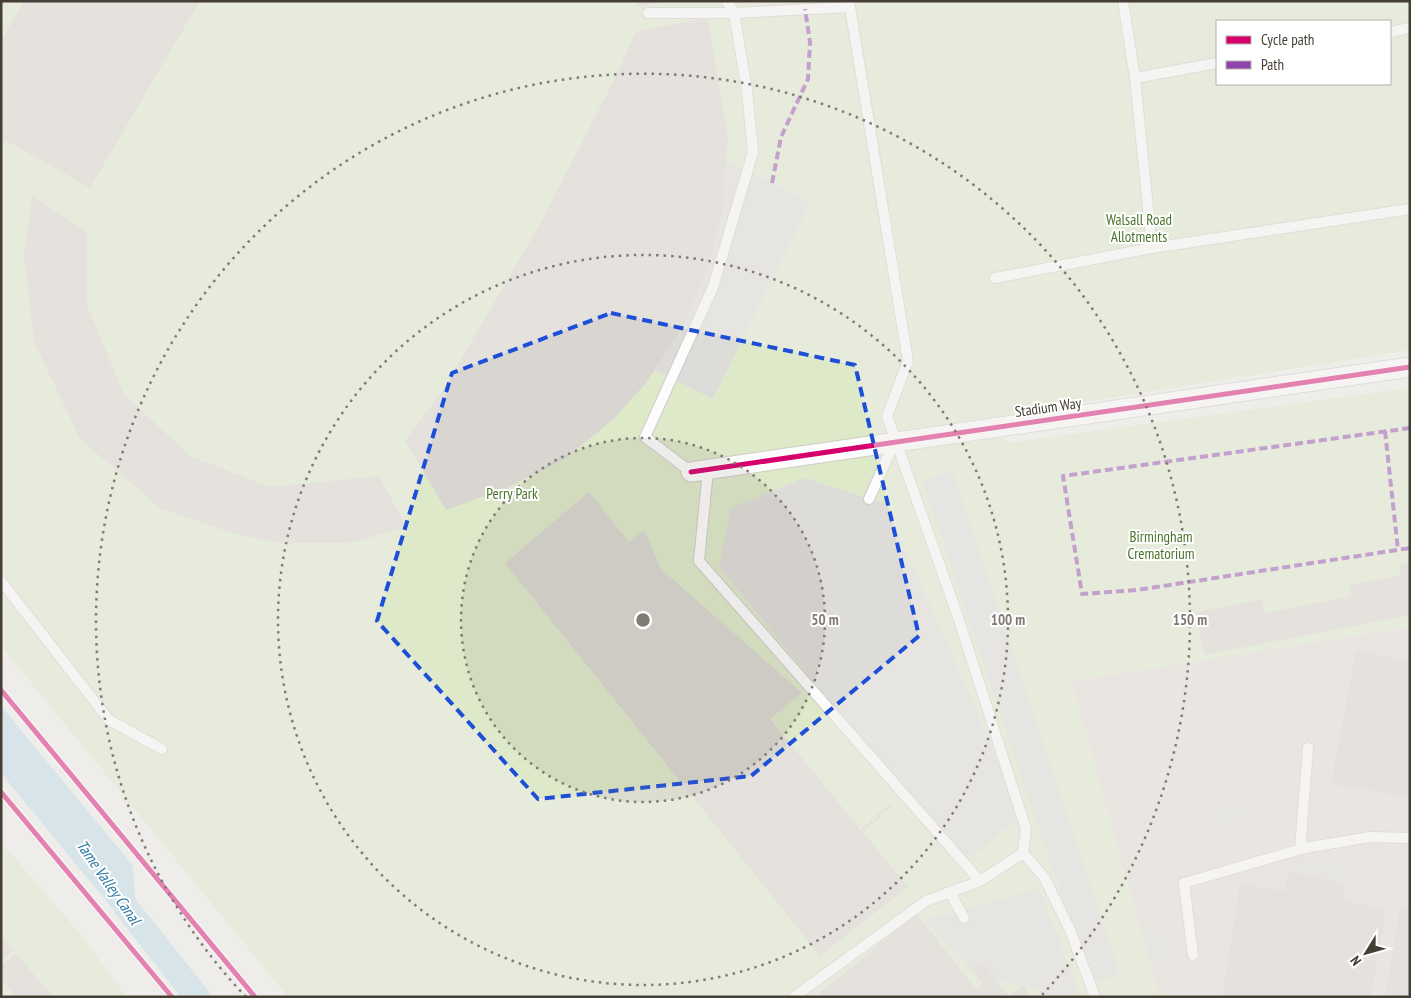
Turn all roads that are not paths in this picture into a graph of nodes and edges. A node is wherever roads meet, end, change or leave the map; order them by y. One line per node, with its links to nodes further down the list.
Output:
1 (727, 1): 5 (lane)
2 (1123, 1): 9 (lane)
3 (849, 4): 5 (lane); 14 (lane)
4 (648, 13): 5 (lane)
5 (734, 13): 15 (lane)
6 (1410, 28): 7 (lane)
7 (1391, 32)
8 (1216, 63): 9 (lane)
9 (1135, 78): 11 (lane)
10 (1410, 209): 11 (lane)
11 (1152, 248): 12 (lane)
12 (995, 278)
13 (1410, 367): 14 (street, Stadium Way)
14 (895, 442): 15 (street, Stadium Way); 16 (lane); 22 (lane)
15 (699, 471): 23 (lane)
16 (869, 499)
17 (1, 581): 19 (lane)
18 (1308, 748): 21 (lane)
19 (162, 749)
20 (1410, 838): 21 (lane)
21 (1300, 849): 26 (lane)
22 (1023, 852): 23 (lane); 28 (lane)
23 (980, 881): 24 (lane)
24 (950, 892): 25 (lane); 27 (lane)
25 (964, 918)
26 (1194, 955)
27 (794, 997)
28 (1095, 997)

